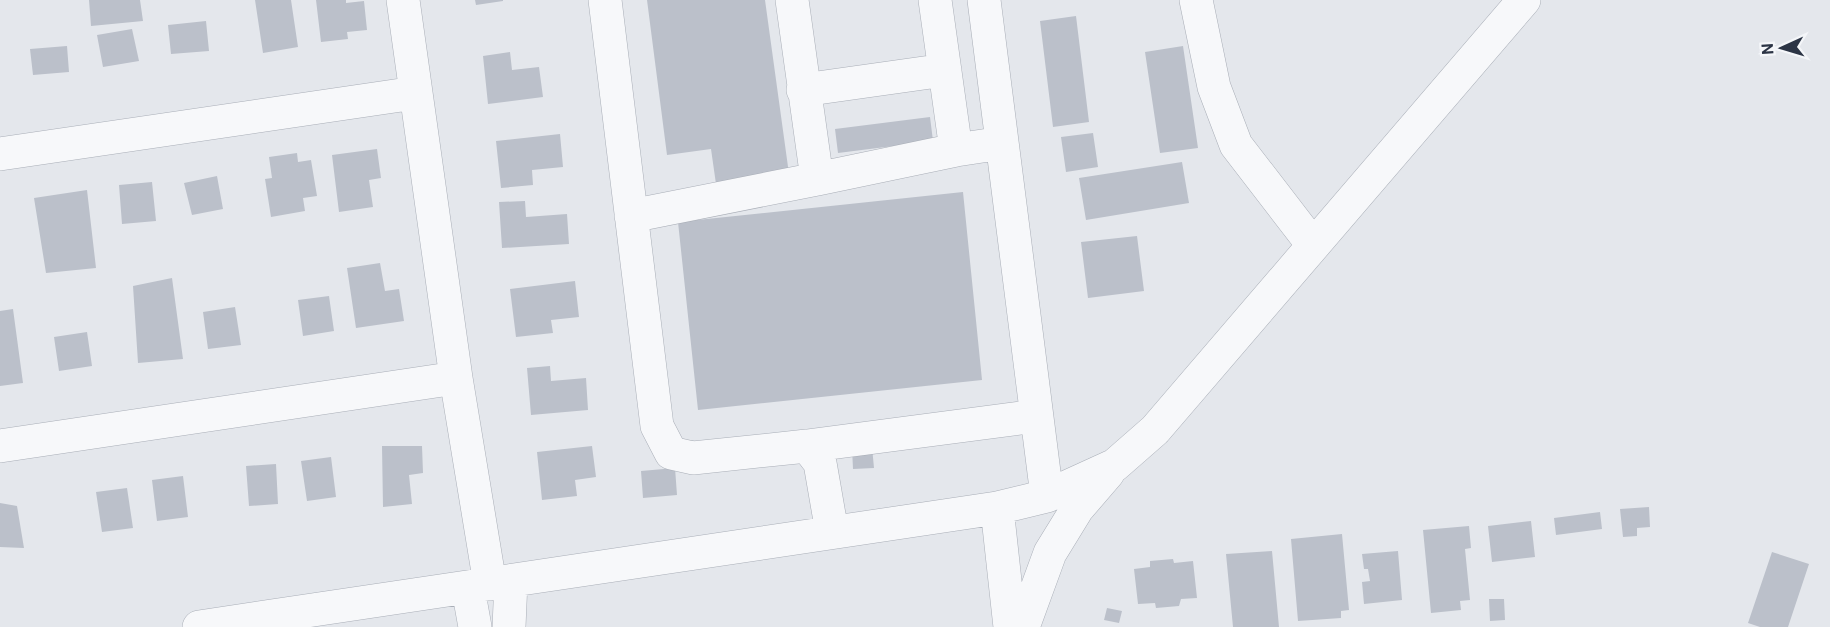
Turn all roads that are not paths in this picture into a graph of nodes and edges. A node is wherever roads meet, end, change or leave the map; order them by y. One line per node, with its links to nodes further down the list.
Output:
1 (403, 0): 10 (street)
2 (604, 0): 15 (street)
3 (797, 0): 9 (street)
4 (935, 0): 8 (street)
5 (984, 0): 11 (street)
6 (1196, 0): 16 (street)
7 (1524, 0): 16 (street)
8 (945, 70): 9 (street); 12 (street)
9 (803, 90): 14 (street)
10 (415, 93): 13 (street); 17 (street)
11 (1002, 143): 12 (street); 18 (street)
12 (956, 150): 14 (street)
13 (0, 154)
14 (817, 179): 15 (street)
15 (631, 216): 20 (street)
16 (1313, 245): 21 (street)
17 (456, 378): 19 (street); 25 (street)
18 (1036, 416): 20 (street); 22 (street)
19 (0, 446)
20 (807, 446): 24 (street)
21 (1115, 465): 22 (street); 30 (street)
22 (1047, 496): 23 (street)
23 (997, 508): 24 (street); 29 (street)
24 (832, 532): 25 (street)
25 (490, 584): 26 (street); 27 (street); 28 (street)
26 (199, 627)
27 (476, 627)
28 (509, 627)
29 (1010, 627)
30 (1023, 627)

